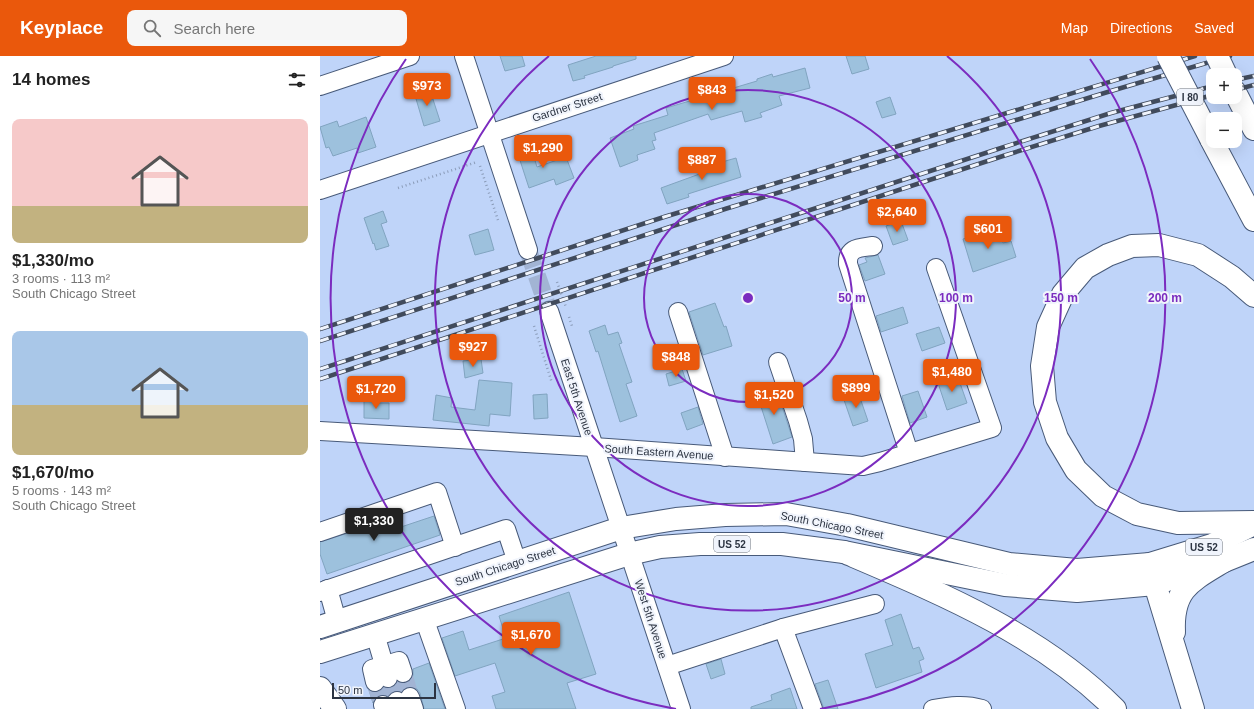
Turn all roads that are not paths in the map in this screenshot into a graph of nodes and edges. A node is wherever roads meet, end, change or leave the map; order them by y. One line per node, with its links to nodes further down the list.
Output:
1 (410, 56): 7 (street)
2 (464, 56): 10 (street)
3 (1168, 56): 12 (main road, I 80, bridge)
4 (1217, 56): 6 (main road, bridge)
5 (717, 57): 10 (street, Gardner Street)
6 (1223, 68)
7 (320, 86)
8 (1241, 104): 9 (main road)
9 (1254, 129)
10 (489, 133): 11 (street, Gardner Street); 14 (street)
11 (320, 190)
12 (1254, 220)
13 (873, 246): 22 (street)
14 (528, 250)
15 (936, 268): 22 (street, South Eastern Avenue)
16 (1254, 296): 25 (main road)
17 (549, 311): 21 (street, East 5th Avenue)
18 (678, 312): 23 (street)
19 (778, 362): 24 (street)
20 (320, 431): 21 (street, South Eastern Avenue)
21 (594, 447): 23 (street, South Eastern Avenue); 26 (street, East 5th Avenue)
22 (909, 453): 24 (street, South Eastern Avenue)
23 (725, 457): 24 (street, South Eastern Avenue)
24 (805, 462)
25 (1254, 523): 34 (main road, South Chicago Street / US 52)
26 (621, 528): 31 (street, West 5th Avenue); 33 (main road, South Chicago Street / US 52); 34 (main road, South Chicago Street / US 52)
27 (320, 532): 28 (street)
28 (455, 547): 33 (street); 35 (street)
29 (1254, 550): 32 (main road, South Chicago Street / US 52)
30 (844, 552): 31 (main road, South Chicago Street / US 52); 34 (main road, South Chicago Street / US 52); 52 (main road)
31 (629, 554): 37 (main road, South Chicago Street / US 52); 43 (street, West 5th Avenue)
32 (1224, 561): 34 (main road, South Chicago Street / US 52); 41 (main road)
33 (518, 562): 38 (main road, South Chicago Street / US 52)
34 (1153, 574): 41 (main road)
35 (324, 590): 38 (street)
36 (875, 604): 39 (street)
37 (424, 618): 40 (main road, South Chicago Street / US 52); 47 (street)
38 (329, 624)
39 (783, 628): 43 (street); 49 (street)
40 (375, 634): 42 (main road, South Chicago Street / US 52); 44 (street)
41 (1175, 649): 53 (main road)
42 (320, 652)
43 (666, 666): 48 (street, West 5th Avenue)
44 (388, 675)
45 (320, 688): 46 (main road)
46 (335, 709)
47 (456, 709)
48 (681, 709)
49 (813, 709)
50 (933, 709): 51 (street)
51 (982, 709)
52 (1115, 709)
53 (1193, 709)

